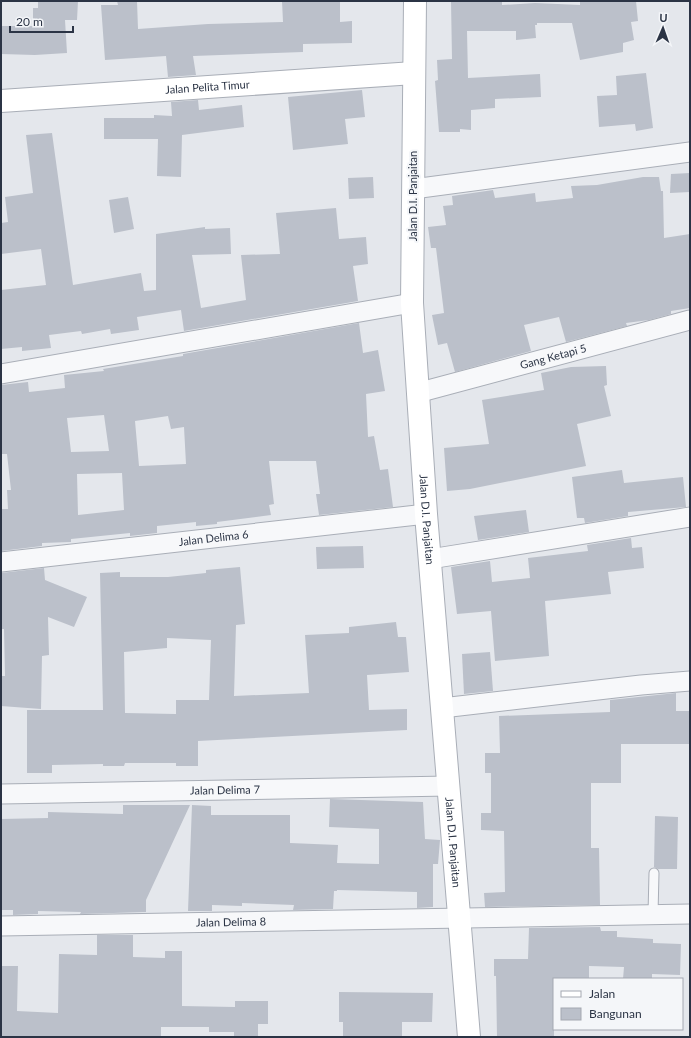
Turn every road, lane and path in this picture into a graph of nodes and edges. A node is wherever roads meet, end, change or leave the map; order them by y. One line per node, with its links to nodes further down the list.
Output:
1 (415, 1): 2 (street, Jalan D.I. Panjaitan)
2 (414, 74): 3 (street, Jalan Pelita Timur); 5 (street, Jalan D.I. Panjaitan)
3 (1, 101)
4 (690, 152): 5 (street)
5 (412, 188): 6 (street, Jalan D.I. Panjaitan)
6 (412, 302): 8 (street); 9 (street, Jalan D.I. Panjaitan)
7 (690, 320): 9 (street, Gang Ketapi 5)
8 (1, 374)
9 (417, 393): 10 (street, Jalan D.I. Panjaitan)
10 (426, 514): 12 (street, Jalan D.I. Panjaitan); 13 (street, Jalan Delima 6)
11 (690, 517): 12 (street)
12 (430, 559): 15 (street, Jalan D.I. Panjaitan)
13 (1, 562)
14 (690, 681): 15 (street)
15 (442, 708): 16 (street, Jalan D.I. Panjaitan)
16 (449, 786): 17 (street, Jalan Delima 7); 21 (street, Jalan D.I. Panjaitan)
17 (1, 794)
18 (654, 873): 19 (lane)
19 (652, 914): 20 (street, Jalan Delima 8); 21 (street, Jalan Delima 8)
20 (690, 914)
21 (460, 918): 22 (street, Jalan Delima 8); 23 (street, Jalan D.I. Panjaitan)
22 (1, 926)
23 (469, 1037)

